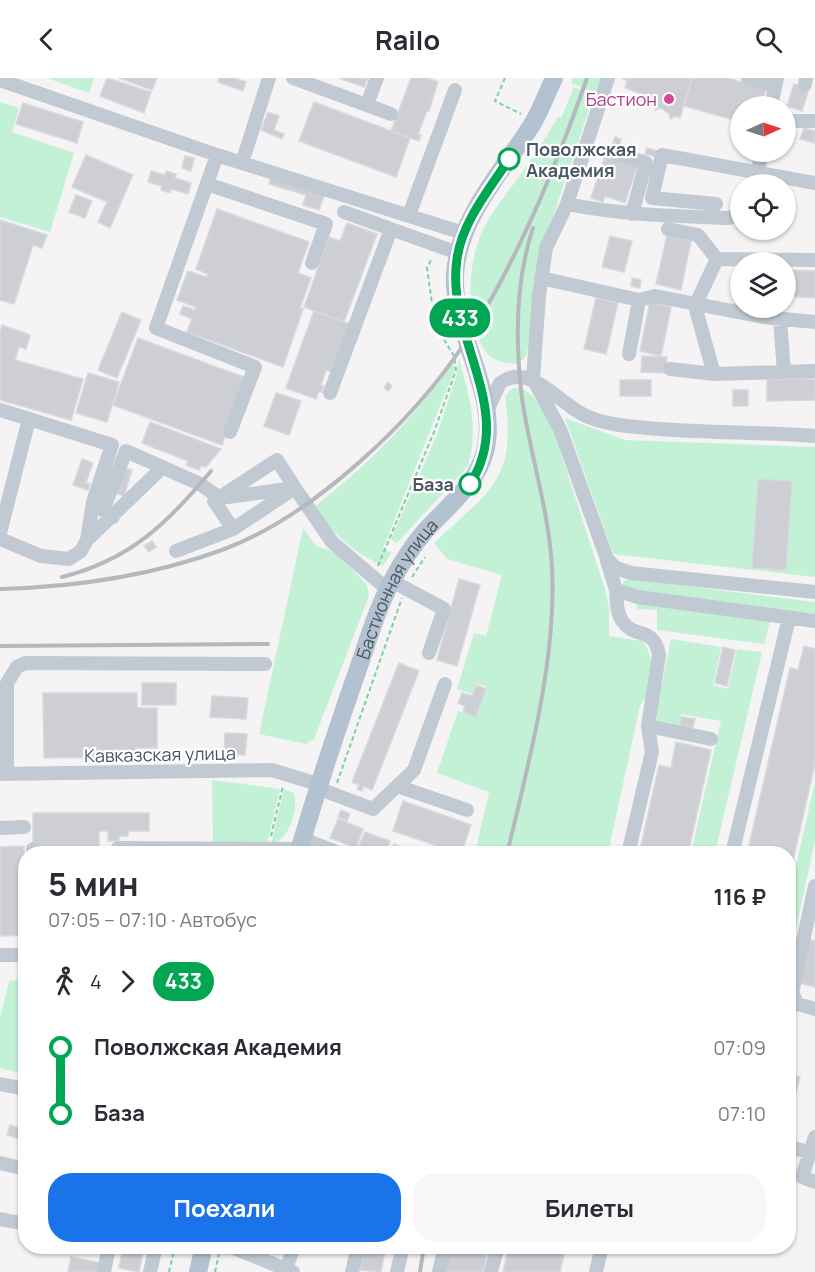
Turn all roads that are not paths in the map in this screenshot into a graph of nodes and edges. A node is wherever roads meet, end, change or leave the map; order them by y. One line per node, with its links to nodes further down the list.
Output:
1 (268, 78): 16 (street)
2 (292, 78): 10 (street)
3 (377, 78): 10 (street)
4 (554, 78): 29 (main road, Бастионная улица)
5 (608, 78): 21 (street)
6 (748, 78): 8 (street)
7 (0, 80): 15 (street)
8 (776, 82)
9 (455, 90): 25 (street)
10 (367, 104): 11 (street)
11 (391, 114)
12 (796, 121): 13 (street)
13 (815, 121)
14 (611, 153): 24 (street)
15 (217, 155): 16 (street); 20 (street)
16 (242, 163): 25 (street)
17 (736, 174): 22 (street)
18 (796, 182): 19 (street)
19 (815, 183)
20 (207, 184): 35 (street); 53 (street)
21 (567, 204): 24 (street); 36 (street)
22 (716, 204)
23 (344, 212): 27 (street)
24 (632, 214): 26 (street)
25 (409, 215): 29 (street)
26 (730, 218)
27 (391, 229): 30 (street); 49 (street)
28 (668, 229): 31 (street)
29 (463, 233): 30 (main road, Бастионная улица)
30 (458, 253): 51 (main road, Бастионная улица)
31 (717, 259): 32 (street); 38 (street)
32 (730, 260)
33 (815, 260): 34 (street)
34 (796, 261)
35 (312, 262)
36 (541, 278): 37 (street); 48 (street)
37 (639, 300): 38 (street); 43 (street)
38 (695, 306): 39 (street); 47 (street)
39 (730, 309)
40 (776, 318): 41 (street)
41 (780, 320): 42 (street); 46 (street)
42 (815, 322)
43 (629, 354)
44 (670, 369): 47 (street)
45 (815, 371): 46 (street)
46 (784, 372): 47 (street)
47 (714, 374)
48 (533, 379): 51 (street); 54 (street); 64 (street)
49 (330, 393)
50 (0, 410): 52 (street)
51 (488, 411): 65 (main road, Бастионная улица)
52 (29, 419): 60 (street); 62 (street)
53 (230, 432)
54 (815, 436)
55 (163, 467): 57 (street); 58 (street); 58 (street)
56 (295, 488): 57 (street); 57 (street); 59 (street); 65 (street)
57 (220, 498): 59 (street)
58 (113, 517): 62 (street)
59 (233, 529): 63 (street)
60 (0, 533)
61 (0, 539): 62 (street)
62 (87, 540)
63 (176, 551)
64 (607, 559): 66 (street); 67 (street)
65 (395, 586): 70 (street); 78 (main road, Бастионная улица)
66 (616, 590): 68 (street); 74 (street)
67 (815, 592)
68 (789, 618): 69 (street); 84 (street)
69 (815, 621)
70 (429, 653)
71 (265, 664): 73 (street)
72 (445, 684): 77 (street)
73 (3, 719): 76 (street)
74 (648, 726): 75 (street); 83 (street)
75 (711, 739)
76 (3, 774): 78 (street, Кавказская улица)
77 (397, 786): 78 (street, Кавказская улица); 79 (street)
78 (323, 788): 82 (main road, Бастионная улица)
79 (467, 810)
80 (24, 827): 81 (street)
81 (0, 828)
82 (300, 846)
83 (630, 846)
84 (734, 846)
85 (815, 886): 86 (street)
86 (811, 926): 89 (street)
87 (0, 955): 88 (street)
88 (18, 955)
89 (796, 979)
90 (796, 1000): 91 (street)
91 (815, 1009)
92 (0, 1084): 93 (street)
93 (18, 1087)
94 (815, 1137): 96 (street)
95 (796, 1149): 96 (street)
96 (809, 1152): 99 (street)
97 (0, 1163): 98 (street)
98 (18, 1167)
99 (815, 1182)
100 (0, 1219): 101 (street)
101 (18, 1222)
102 (107, 1254): 113 (street)
103 (154, 1254): 114 (street)
104 (202, 1254): 115 (main road)
105 (249, 1254): 112 (street)
106 (293, 1254): 112 (street)
107 (356, 1254): 116 (street)
108 (401, 1254): 117 (street)
109 (443, 1254): 118 (street)
110 (496, 1254): 119 (street)
111 (600, 1254): 120 (street)
112 (290, 1270)
113 (104, 1272)
114 (150, 1272)
115 (198, 1272)
116 (352, 1272)
117 (397, 1272)
118 (439, 1272)
119 (491, 1272)
120 (596, 1272)

